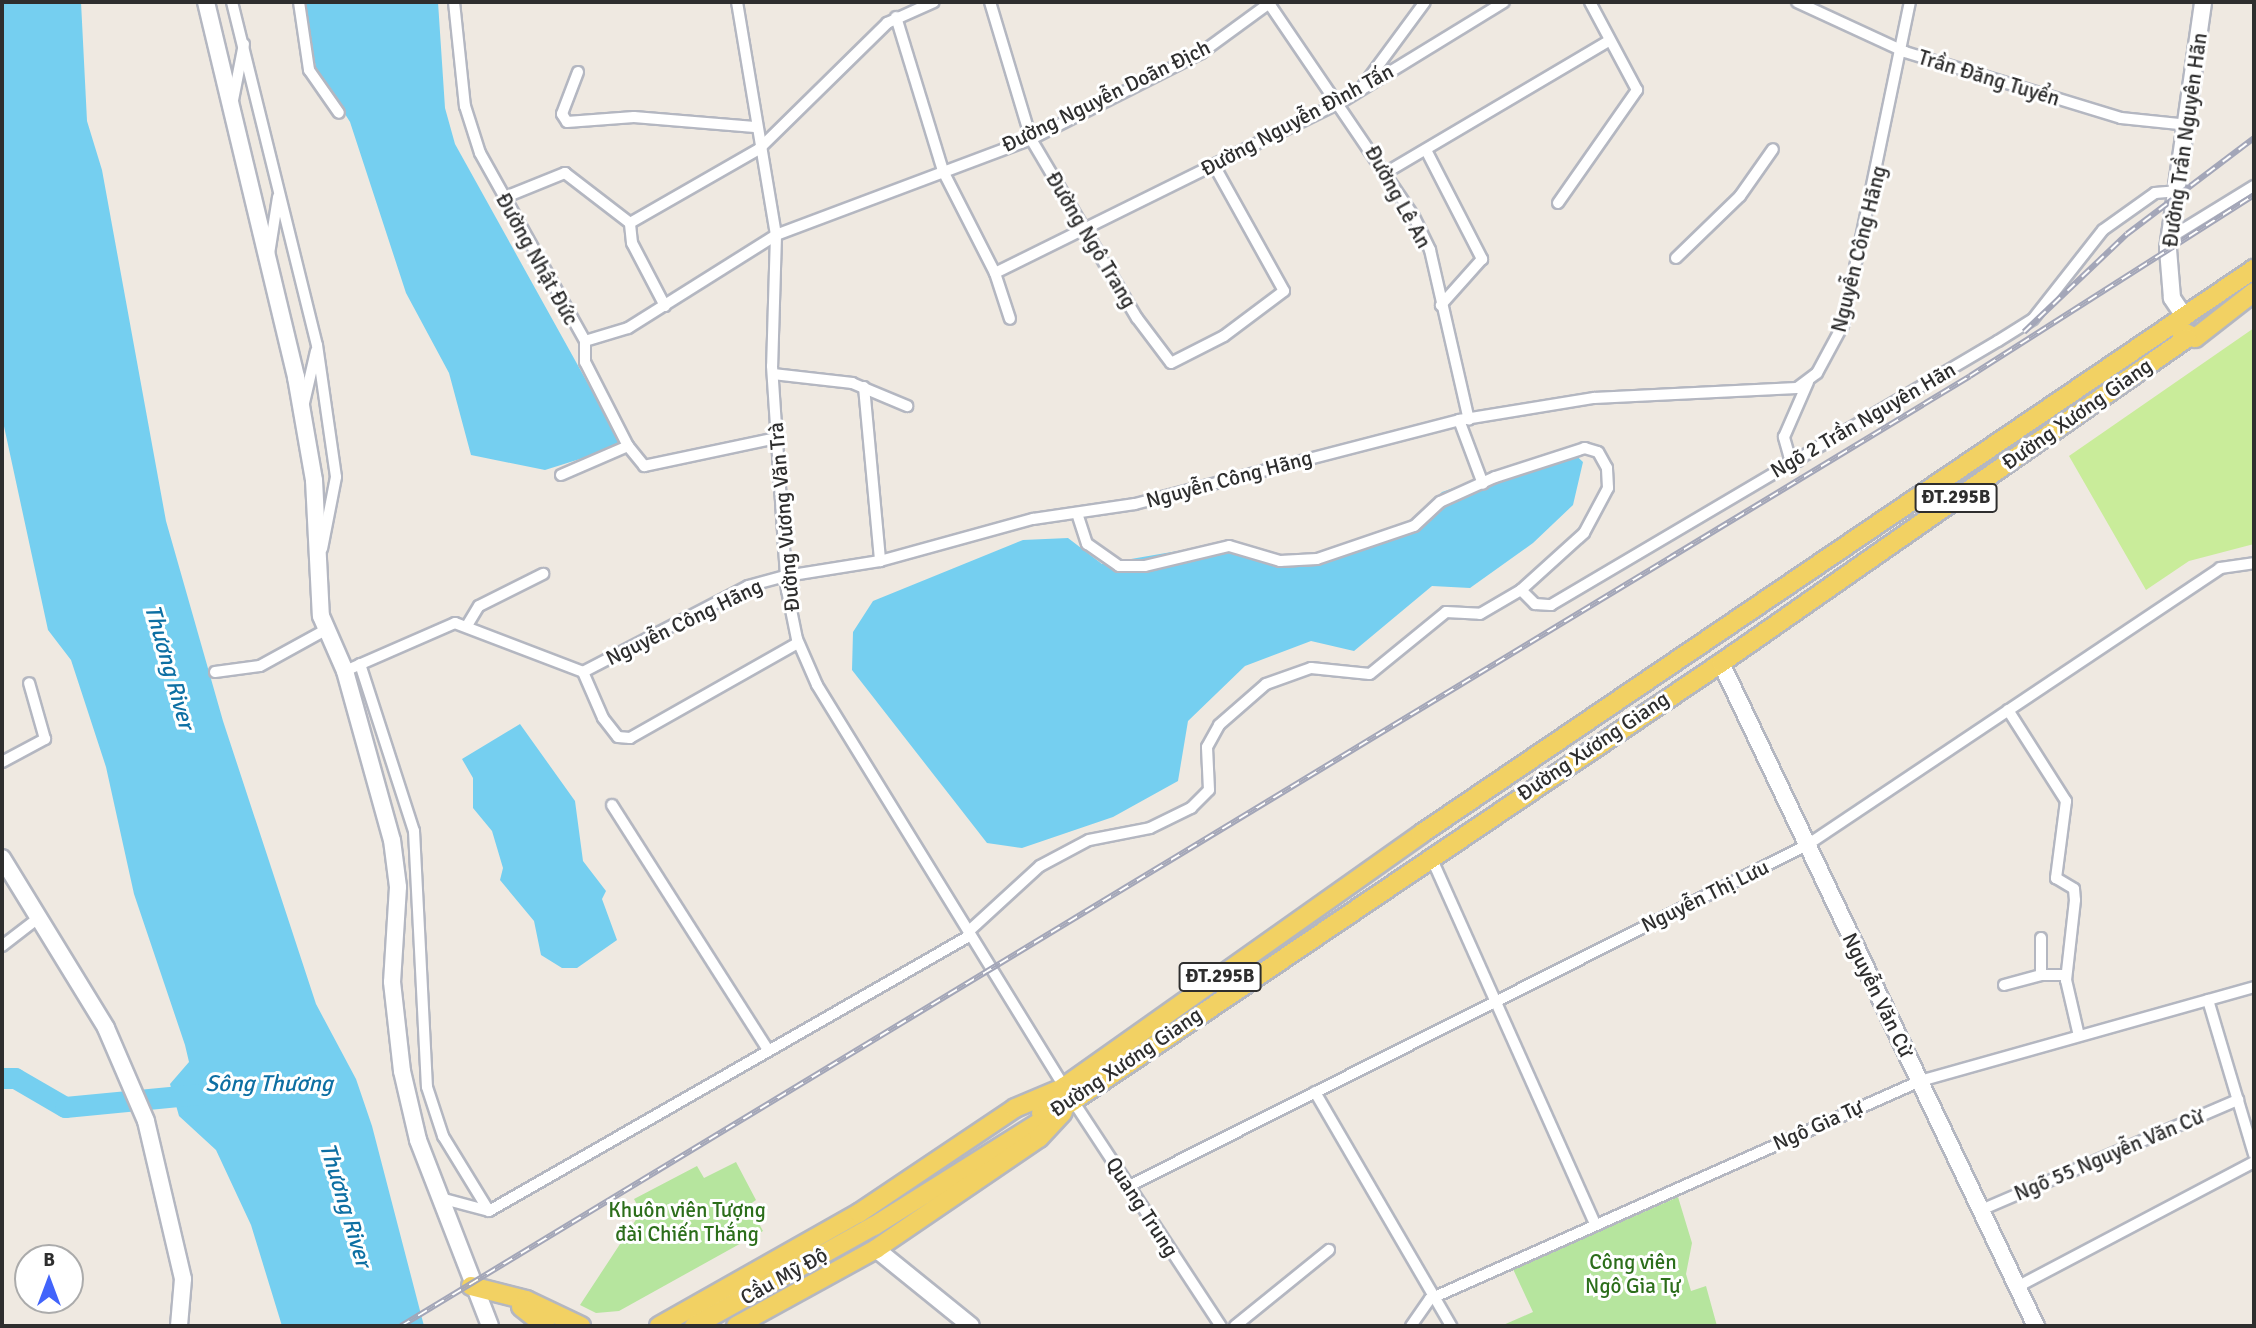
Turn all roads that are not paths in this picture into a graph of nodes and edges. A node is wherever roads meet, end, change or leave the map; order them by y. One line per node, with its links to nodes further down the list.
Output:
1 (206, 2): 21 (street)
2 (232, 2): 16 (street)
3 (299, 2): 23 (street)
4 (454, 2): 36 (street, Đường Nhật Đức)
5 (737, 2): 25 (street, Đường Vương Văn Trà)
6 (934, 2): 15 (street)
7 (990, 2): 26 (street, Đường Ngô Trang)
8 (1425, 2): 20 (street)
9 (1504, 2): 20 (street, Đường Nguyễn Đình Tấn)
10 (1590, 2): 17 (street)
11 (1797, 2): 18 (street, Trần Đăng Tuyển)
12 (1910, 2): 18 (street, Nguyễn Công Hãng)
13 (2203, 2): 24 (street, Đường Trần Nguyên Hãn)
14 (1269, 3): 22 (street, Đường Lê An); 26 (street, Đường Nguyễn Doãn Địch)
15 (896, 17): 27 (street); 31 (street)
16 (244, 41): 21 (street); 34 (street)
17 (1608, 42): 29 (street); 37 (street)
18 (1905, 52): 24 (street, Trần Đăng Tuyển); 54 (street, Nguyễn Công Hãng)
19 (578, 72): 25 (street)
20 (1359, 91): 22 (street, Đường Nguyễn Đình Tấn)
21 (233, 100): 42 (street)
22 (1341, 102): 30 (street, Đường Nguyễn Đình Tấn); 32 (street, Đường Lê An)
23 (339, 113)
24 (2189, 125): 35 (street, Đường Trần Nguyên Hãn)
25 (755, 127): 27 (street, Đường Vương Văn Trà)
26 (1031, 139): 31 (street, Đường Nguyễn Doãn Địch); 39 (street, Đường Ngô Trang)
27 (759, 149): 38 (street); 40 (street, Đường Vương Văn Trà)
28 (1773, 149): 43 (street)
29 (1426, 150): 32 (street); 47 (street)
30 (1214, 165): 39 (street, Đường Nguyễn Đình Tấn); 39 (street, Đường Ngô Trang)
31 (943, 171): 40 (street, Đường Nguyễn Doãn Địch); 45 (street)
32 (1387, 172): 47 (street, Đường Lê An)
33 (2254, 186): 41 (street)
34 (279, 187): 42 (street); 52 (street)
35 (2178, 191): 41 (street, Đường Trần Nguyên Hãn); 61 (street, Ngõ 2 Trần Nguyên Hãn)
36 (503, 198): 38 (street); 51 (street, Đường Nhật Đức)
37 (1558, 203)
38 (630, 223): 48 (street)
39 (1085, 229): 45 (street, Đường Nguyễn Đình Tấn)
40 (776, 235): 48 (street, Đường Nhật Đức); 53 (street, Đường Vương Văn Trà)
41 (2171, 237): 50 (street, Đường Trần Nguyên Hãn)
42 (269, 257): 57 (street)
43 (1676, 258)
44 (2254, 269): 50 (main road, Đường Xương Giang / ĐT.295B)
45 (995, 273): 49 (street)
46 (2254, 292): 50 (main road)
47 (1441, 305): 58 (street, Đường Lê An)
48 (665, 306): 51 (street, Đường Nhật Đức)
49 (1010, 319)
50 (2185, 322): 73 (main road, Đường Xương Giang / ĐT.295B); 75 (main road, Đường Xương Giang / ĐT.295B)
51 (585, 341): 60 (street)
52 (317, 345): 57 (street); 65 (street)
53 (773, 374): 55 (street); 59 (street, Đường Vương Văn Trà)
54 (1809, 379): 58 (street, Nguyễn Công Hãng); 61 (street)
55 (864, 387): 56 (street); 66 (street)
56 (907, 406)
57 (301, 412): 65 (street)
58 (1464, 420): 63 (street, Đường Lê An); 64 (street, Nguyễn Công Hãng)
59 (777, 439): 60 (street); 69 (street, Đường Vương Văn Trà)
60 (628, 446): 62 (street)
61 (1798, 461): 70 (street, Ngõ 2 Trần Nguyên Hãn)
62 (561, 475)
63 (1483, 484): 64 (street); 70 (street)
64 (1077, 514): 66 (street, Nguyễn Công Hãng)
65 (320, 555): 72 (street)
66 (880, 561): 69 (street, Nguyễn Công Hãng)
67 (2254, 563): 81 (street, Nguyễn Thị Lưu)
68 (543, 574): 71 (street)
69 (786, 576): 74 (street, Đường Vương Văn Trà); 79 (street, Nguyễn Công Hãng)
70 (1521, 590): 89 (street)
71 (468, 624): 76 (street); 79 (street, Nguyễn Công Hãng)
72 (327, 629): 77 (street); 78 (street)
73 (1708, 642): 75 (main road); 84 (main road, Đường Xương Giang / ĐT.295B)
74 (798, 643): 79 (street); 89 (street, Đường Vương Văn Trà)
75 (1720, 662): 85 (street, Nguyễn Văn Cừ); 86 (main road, Đường Xương Giang / ĐT.295B)
76 (360, 664): 77 (street); 109 (street)
77 (345, 671): 107 (street)
78 (215, 672)
79 (583, 672)
80 (29, 683): 82 (street)
81 (2008, 710): 85 (street, Nguyễn Thị Lưu); 93 (street)
82 (2, 762)
83 (612, 805): 99 (street)
84 (1422, 836): 86 (main road); 102 (main road, Đường Xương Giang / ĐT.295B)
85 (1807, 845): 96 (street, Nguyễn Thị Lưu); 100 (street, Nguyễn Văn Cừ)
86 (1432, 855): 96 (street); 102 (main road, Đường Xương Giang / ĐT.295B)
87 (2, 858): 88 (street)
88 (37, 919): 91 (street); 118 (street)
89 (970, 933): 99 (street); 102 (street, Đường Vương Văn Trà)
90 (2041, 937): 92 (street)
91 (2, 946)
92 (2041, 975): 93 (street); 94 (street)
93 (2066, 975): 98 (street)
94 (2004, 985)
95 (2254, 987): 97 (street, Ngô Gia Tự)
96 (1494, 1000): 101 (street, Nguyễn Thị Lưu); 110 (street)
97 (2208, 1000): 98 (street, Ngô Gia Tự); 103 (street)
98 (2079, 1036): 100 (street, Ngô Gia Tự)
99 (767, 1048): 109 (street)
100 (1920, 1081): 108 (street, Nguyễn Văn Cừ); 110 (street, Ngô Gia Tự)
101 (1315, 1091): 106 (street, Nguyễn Thị Lưu); 117 (street)
102 (1068, 1094): 106 (street, Quang Trung); 111 (main road, Đường Xương Giang / ĐT.295B); 112 (main road); 122 (main road)
103 (2238, 1100): 104 (street); 108 (street, Ngõ 55 Nguyễn Văn Cừ)
104 (2254, 1154)
105 (2254, 1162): 115 (street)
106 (1129, 1186): 126 (street, Quang Trung)
107 (440, 1198): 109 (street); 114 (street)
108 (1981, 1210): 115 (street, Nguyễn Văn Cừ)
109 (489, 1211)
110 (1595, 1223): 117 (street, Ngô Gia Tự)
111 (874, 1226): 123 (main road, Cầu Mỹ Độ / ĐT.295B)
112 (876, 1248): 124 (main road); 125 (street)
113 (1329, 1250): 127 (street)
114 (471, 1286): 116 (main road); 119 (street)
115 (2017, 1287): 130 (street, Nguyễn Văn Cừ)
116 (494, 1290): 120 (main road); 121 (main road)
117 (1430, 1299): 128 (street); 129 (street)
118 (179, 1326)
119 (490, 1326)
120 (545, 1326)
121 (581, 1326)
122 (659, 1326)
123 (694, 1326)
124 (736, 1326)
125 (971, 1326)
126 (1221, 1326)
127 (1235, 1326)
128 (1411, 1326)
129 (1451, 1326)
130 (2036, 1326)

